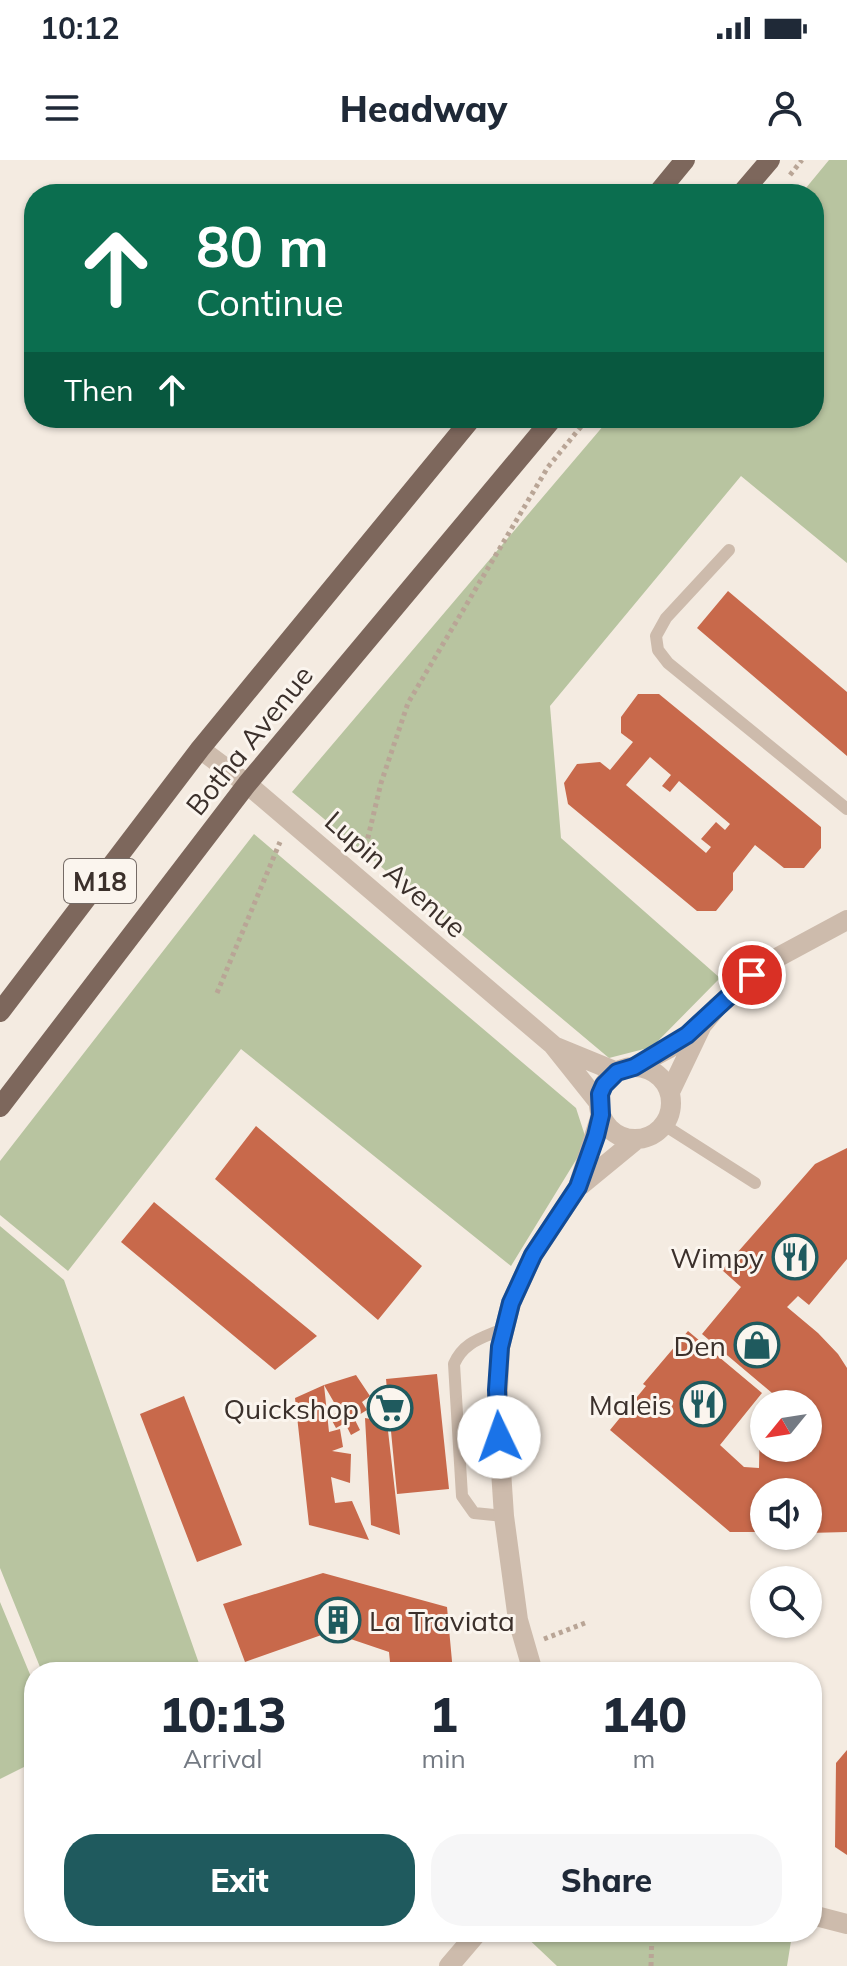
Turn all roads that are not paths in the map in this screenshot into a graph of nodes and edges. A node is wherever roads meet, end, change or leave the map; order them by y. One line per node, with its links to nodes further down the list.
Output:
1 (685, 160): 3 (main road)
2 (770, 160): 4 (main road)
3 (665, 184)
4 (750, 184)
5 (464, 428): 8 (main road, Botha Avenue / M18)
6 (545, 428): 9 (main road, Botha Avenue / M18)
7 (729, 550): 10 (lane)
8 (200, 749): 9 (street, Lupin Avenue); 12 (main road, Botha Avenue / M18)
9 (247, 784): 14 (street, Lupin Avenue); 17 (main road, Botha Avenue / M18)
10 (847, 809)
11 (847, 920): 13 (street)
12 (0, 1012)
13 (703, 1024): 15 (street); 16 (street)
14 (553, 1045): 15 (street, Lupin Avenue); 18 (street, Lupin Avenue)
15 (625, 1070): 16 (street); 18 (street)
16 (670, 1092): 19 (street)
17 (0, 1107)
18 (600, 1109): 20 (street); 22 (street)
19 (664, 1125): 20 (street); 21 (lane)
20 (637, 1139): 22 (street)
21 (755, 1183)
22 (578, 1187): 23 (street)
23 (505, 1328): 24 (street); 24 (lane)
24 (504, 1516): 25 (street)
25 (529, 1662)
26 (822, 1918): 27 (street)
27 (847, 1924)
28 (469, 1942): 29 (street)
29 (449, 1966)

